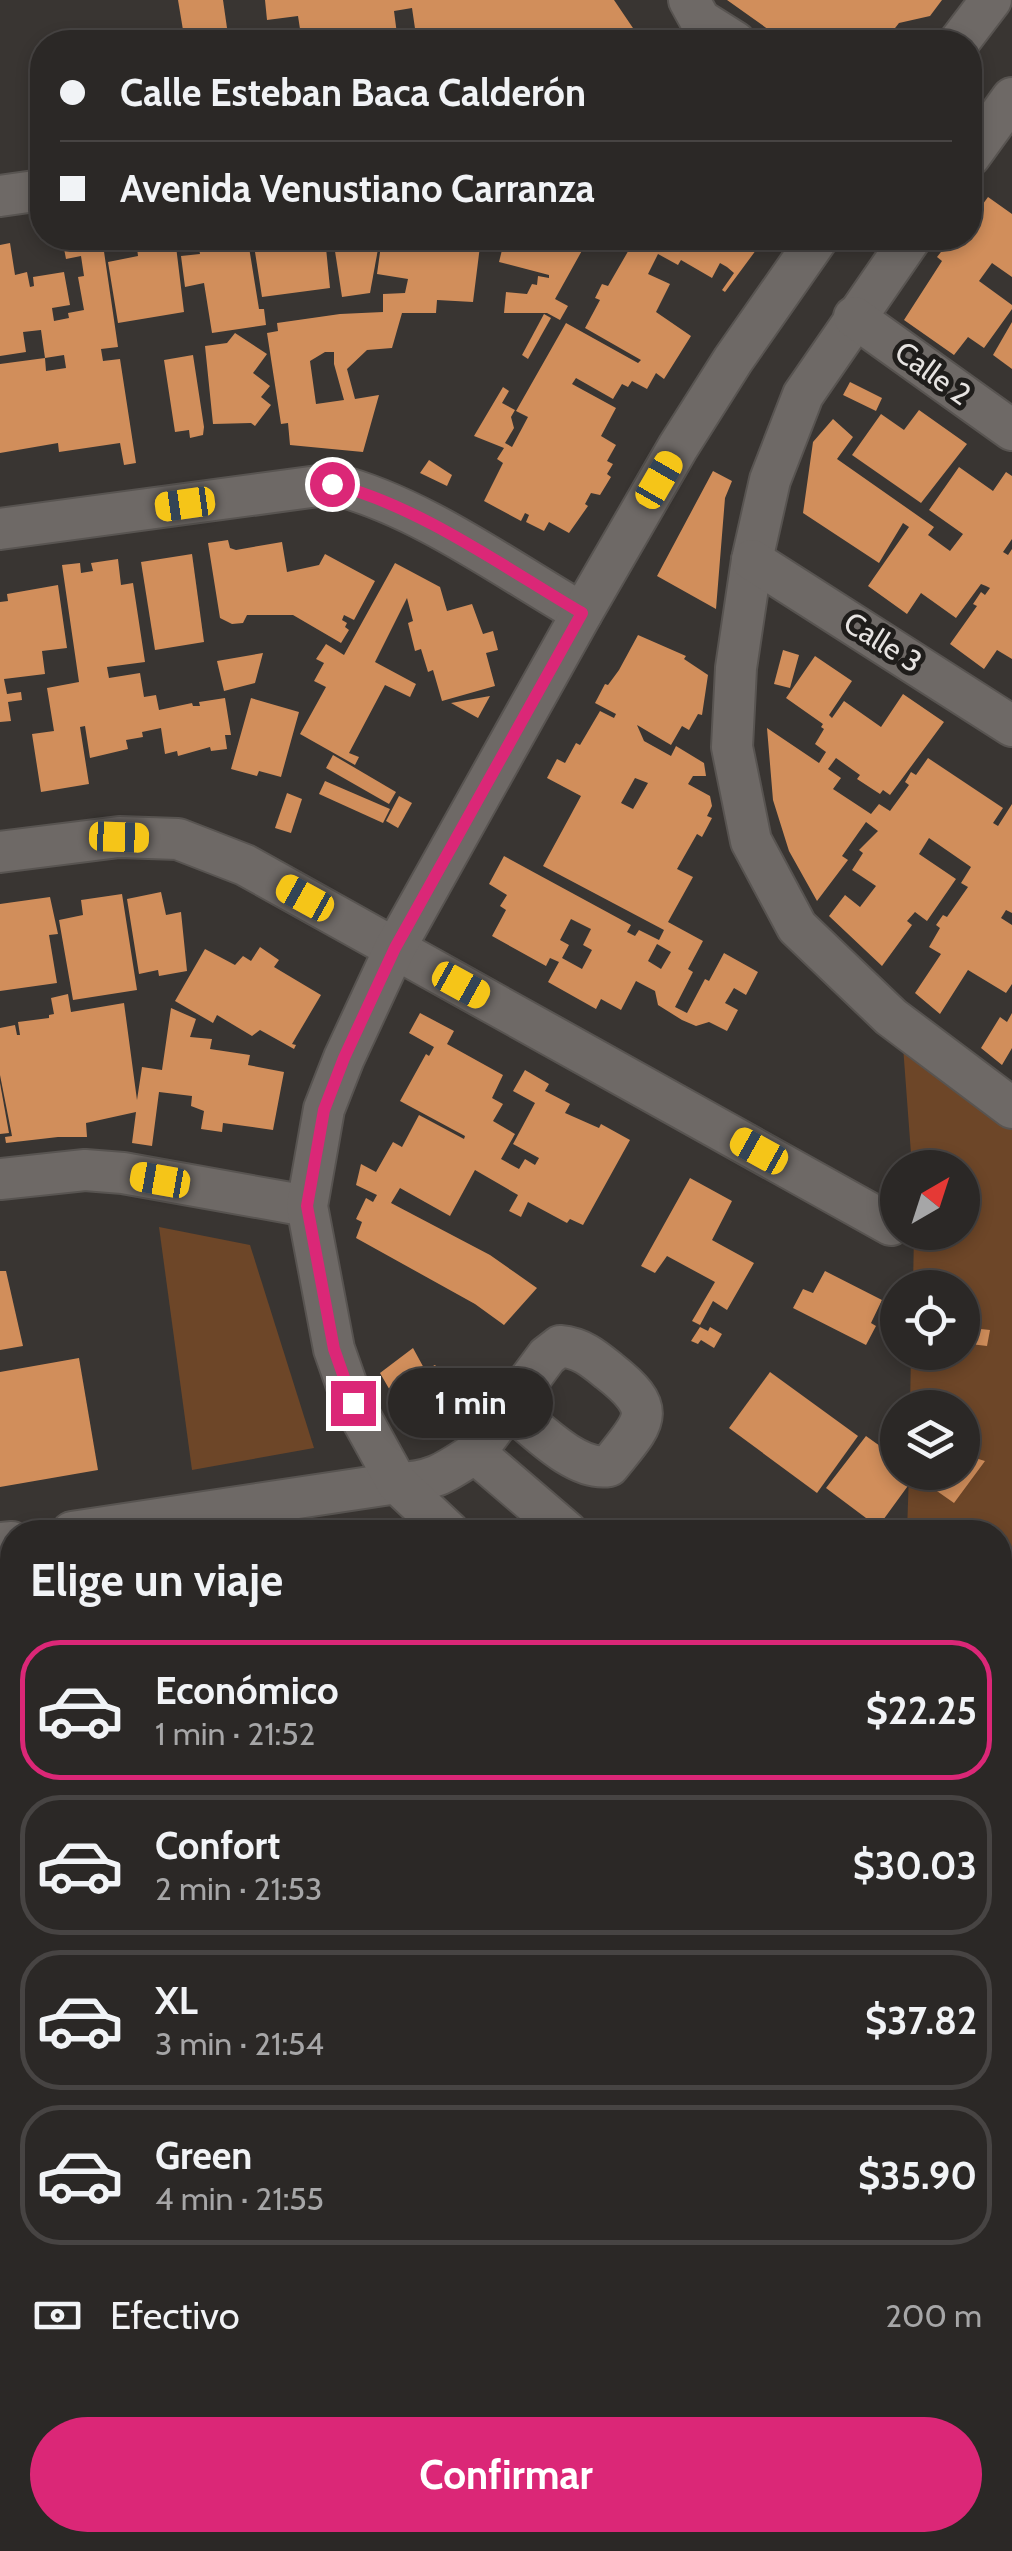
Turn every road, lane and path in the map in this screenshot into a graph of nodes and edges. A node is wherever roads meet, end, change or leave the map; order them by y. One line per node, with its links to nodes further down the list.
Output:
1 (690, 0): 3 (street)
2 (991, 0): 4 (street)
3 (716, 30)
4 (968, 30)
5 (1006, 119): 6 (street)
6 (982, 144)
7 (30, 192): 8 (street)
8 (0, 196)
9 (810, 250): 15 (street)
10 (903, 250): 11 (street)
11 (854, 317): 12 (street, Calle 2); 14 (street)
12 (1012, 430)
13 (0, 529): 15 (street)
14 (752, 560): 16 (street, Calle 3); 19 (street)
15 (582, 613): 18 (street)
16 (1012, 726)
17 (0, 852): 18 (street)
18 (395, 948): 21 (street); 22 (street)
19 (1012, 1108)
20 (0, 1179): 21 (street)
21 (307, 1206): 25 (street)
22 (880, 1219)
23 (510, 1408): 24 (street)
24 (475, 1453): 25 (street); 28 (street)
25 (397, 1483): 26 (street); 27 (street)
26 (152, 1520)
27 (436, 1520)
28 (552, 1520)

